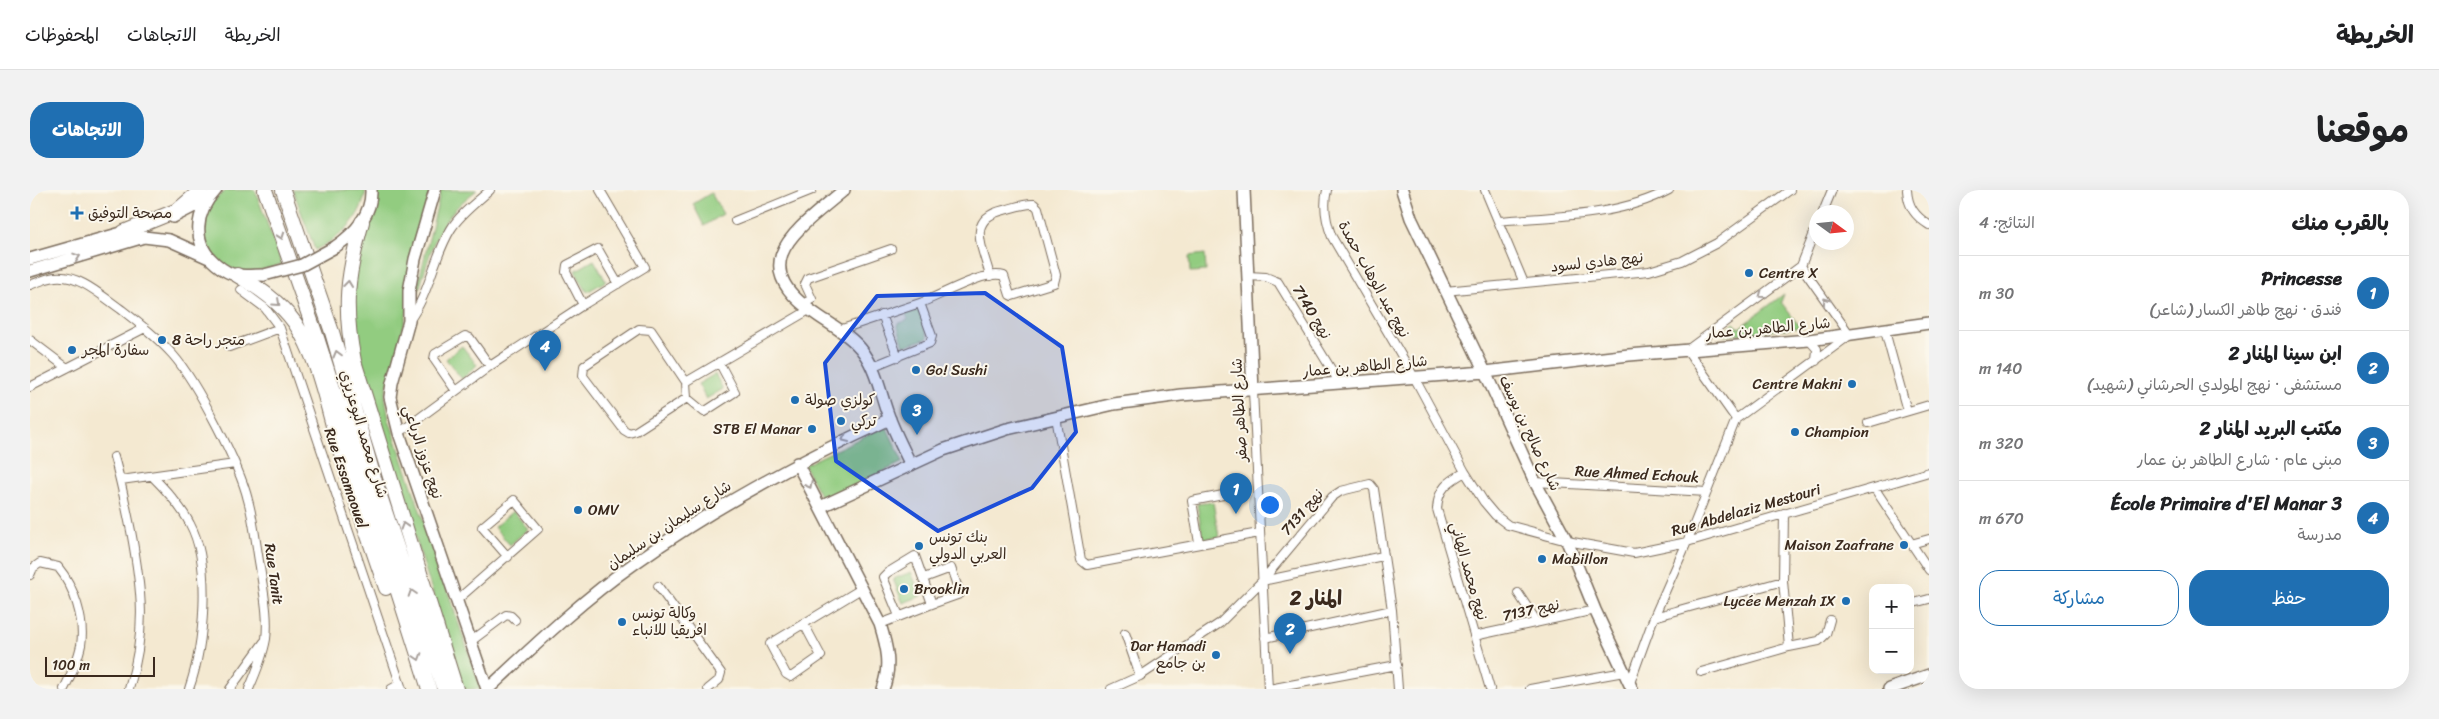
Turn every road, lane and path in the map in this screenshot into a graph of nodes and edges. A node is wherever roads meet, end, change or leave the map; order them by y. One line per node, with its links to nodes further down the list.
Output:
1 (216, 190): 18 (street)
2 (265, 190): 118 (highway, شارع محمد البوعزيزي, one-way to 118)
3 (283, 190): 139 (highway, شارع محمد البوعزيزي, one-way to 3)
4 (435, 190): 43 (street, نهج عزوز الرباعي)
5 (490, 190): 43 (street)
6 (600, 190): 36 (street)
7 (812, 190): 20 (street)
8 (844, 190): 41 (street)
9 (1244, 190): 33 (street, شارع الطاهر صفر)
10 (1327, 190): 61 (street, نهج عبد الوهاب حمدة)
11 (1402, 190): 38 (street, شارع صالح بن يوسف)
12 (1485, 190): 21 (street)
13 (1669, 190): 21 (street)
14 (1790, 190): 34 (street, نهج هادي لسود)
15 (1832, 190): 19 (street)
16 (1907, 190): 23 (street)
17 (371, 192): 22 (street)
18 (204, 195): 24 (highway); 27 (street)
19 (1826, 205)
20 (735, 221)
21 (1498, 221): 34 (street)
22 (362, 222): 31 (street, bridge); 140 (highway, one-way to 22)
23 (1929, 225)
24 (124, 232): 28 (street)
25 (1809, 246): 29 (street)
26 (891, 249): 41 (street)
27 (209, 258): 30 (street, one-way to 27); 31 (street)
28 (30, 259)
29 (1801, 266): 49 (street, one-way to 29); 53 (street, one-way to 53)
30 (30, 272)
31 (237, 275): 118 (highway, one-way to 118)
32 (990, 276): 32 (street); 39 (street)
33 (1248, 276): 63 (street, نهج 7140); 66 (street, شارع الطاهر صفر)
34 (1524, 283): 38 (street, نهج هادي لسود)
35 (30, 284): 45 (street, Rue Tanit)
36 (618, 284): 40 (street); 40 (street)
37 (242, 290): 46 (street, Rue Essamaouel)
38 (1445, 291): 60 (street, شارع صالح بن يوسف)
39 (920, 302): 42 (street); 54 (street)
40 (583, 304): 57 (street)
41 (806, 307): 47 (street); 56 (street)
42 (882, 315): 47 (street); 54 (street)
43 (409, 322): 74 (street, نهج عزوز الرباعي)
44 (1929, 324): 48 (street, شارع الطاهر بن عمار)
45 (145, 328): 59 (street); 77 (street, Rue Tanit)
46 (280, 328): 52 (street); 130 (street, Rue Essamaouel)
47 (839, 330): 58 (street)
48 (1885, 331): 49 (street, شارع الطاهر بن عمار); 69 (street)
49 (1850, 335): 51 (street, شارع الطاهر بن عمار); 55 (street)
50 (30, 340): 59 (street)
51 (1809, 340): 53 (street, شارع الطاهر بن عمار); 55 (street)
52 (229, 347)
53 (1687, 350): 60 (street, شارع الطاهر بن عمار); 72 (street)
54 (898, 357): 58 (street)
55 (1816, 361): 72 (street)
56 (719, 362): 62 (street); 67 (street)
57 (490, 366): 65 (street); 65 (street)
58 (871, 367): 71 (street)
59 (68, 368): 64 (street)
60 (1485, 372): 61 (street, شارع الطاهر بن عمار); 83 (street, شارع صالح بن يوسف)
61 (1414, 377): 63 (street, شارع الطاهر بن عمار); 79 (street, نهج عبد الوهاب حمدة)
62 (686, 382): 67 (street); 67 (street)
63 (1338, 382): 66 (street, شارع الطاهر بن عمار)
64 (30, 387)
65 (456, 391): 74 (street)
66 (1253, 391): 70 (street, شارع الطاهر بن عمار); 89 (street, شارع الطاهر صفر)
67 (687, 398)
68 (1929, 405): 69 (street)
69 (1907, 411): 73 (street)
70 (1056, 417): 78 (street, شارع الطاهر بن عمار); 93 (street)
71 (890, 419): 76 (street, شارع سليمان بن سليمان, one-way to 76); 78 (street)
72 (1736, 419): 85 (street)
73 (1868, 424)
74 (399, 433): 106 (street, نهج عزوز الرباعي)
75 (114, 456): 82 (street)
76 (797, 463): 87 (street, one-way to 87); 141 (street, شارع سليمان بن سليمان)
77 (235, 464): 81 (street); 122 (street, Rue Tanit)
78 (911, 465): 87 (street, شارع الطاهر بن عمار)
79 (1465, 472): 91 (street, Rue Abdelaziz Mestouri); 120 (street, نهج محمد الهاني)
80 (1929, 472): 84 (street, Rue Abdelaziz Mestouri)
81 (152, 476): 82 (street); 134 (street)
82 (121, 480): 133 (street)
83 (1534, 482): 85 (street, Rue Ahmed Echouk); 91 (street, شارع صالح بن يوسف)
84 (1875, 489): 88 (street, Rue Abdelaziz Mestouri); 94 (street)
85 (1707, 492): 92 (street)
86 (1223, 495): 93 (street)
87 (820, 508): 103 (street)
88 (1784, 513): 92 (street, Rue Abdelaziz Mestouri); 101 (street)
89 (1259, 533): 93 (street); 100 (street, شارع الطاهر صفر)
90 (1929, 539): 94 (street)
91 (1568, 541): 92 (street, Rue Abdelaziz Mestouri); 110 (street, شارع صالح بن يوسف)
92 (1687, 542): 112 (street)
93 (1199, 543)
94 (1911, 544): 97 (street)
95 (1383, 556): 100 (street); 100 (street, نهج 7131); 109 (street)
96 (508, 557): 96 (street); 106 (street)
97 (1929, 570)
98 (30, 575): 132 (street)
99 (924, 578): 108 (street); 108 (street); 111 (street)
100 (1262, 581): 121 (street, شارع الطاهر صفر); 129 (street)
101 (1783, 581): 112 (street); 124 (street)
102 (658, 586): 142 (street)
103 (862, 588): 116 (street); 117 (street)
104 (1518, 593): 115 (street)
105 (1929, 599): 107 (street)
106 (457, 600): 123 (street, نهج عزوز الرباعي)
107 (1914, 603)
108 (932, 604): 111 (street)
109 (1392, 610): 121 (street); 125 (street)
110 (1595, 610): 115 (street, نهج 7137); 126 (street, شارع صالح بن يوسف)
111 (898, 616): 117 (street)
112 (1654, 617): 131 (street)
113 (515, 620): 123 (street)
114 (1830, 620): 124 (street)
115 (1537, 622): 120 (street, نهج 7137)
116 (804, 624): 116 (street)
117 (880, 624): 143 (street)
118 (410, 631): 138 (highway, شارع محمد البوعزيزي, one-way to 138)
119 (1125, 633): 129 (street)
120 (1474, 636): 147 (street, نهج محمد الهاني)
121 (1265, 638): 145 (street, شارع الطاهر صفر)
122 (266, 639): 135 (street); 136 (street, Rue Tanit)
123 (470, 642): 141 (street, نهج عزوز الرباعي)
124 (1788, 647): 127 (street)
125 (1397, 665): 145 (street); 146 (street)
126 (1624, 672): 131 (street, شارع صالح بن يوسف); 148 (street)
127 (1701, 672)
128 (1929, 675): 149 (street)
129 (1140, 676): 144 (street)
130 (401, 686): 137 (street)
131 (1631, 686)
132 (64, 689)
133 (129, 689)
134 (189, 689)
135 (230, 689)
136 (249, 689)
137 (391, 689)
138 (429, 689)
139 (444, 689)
140 (456, 689)
141 (487, 689)
142 (708, 689)
143 (883, 689)
144 (1111, 689)
145 (1269, 689)
146 (1398, 689)
147 (1490, 689)
148 (1530, 689)
149 (1889, 689)

